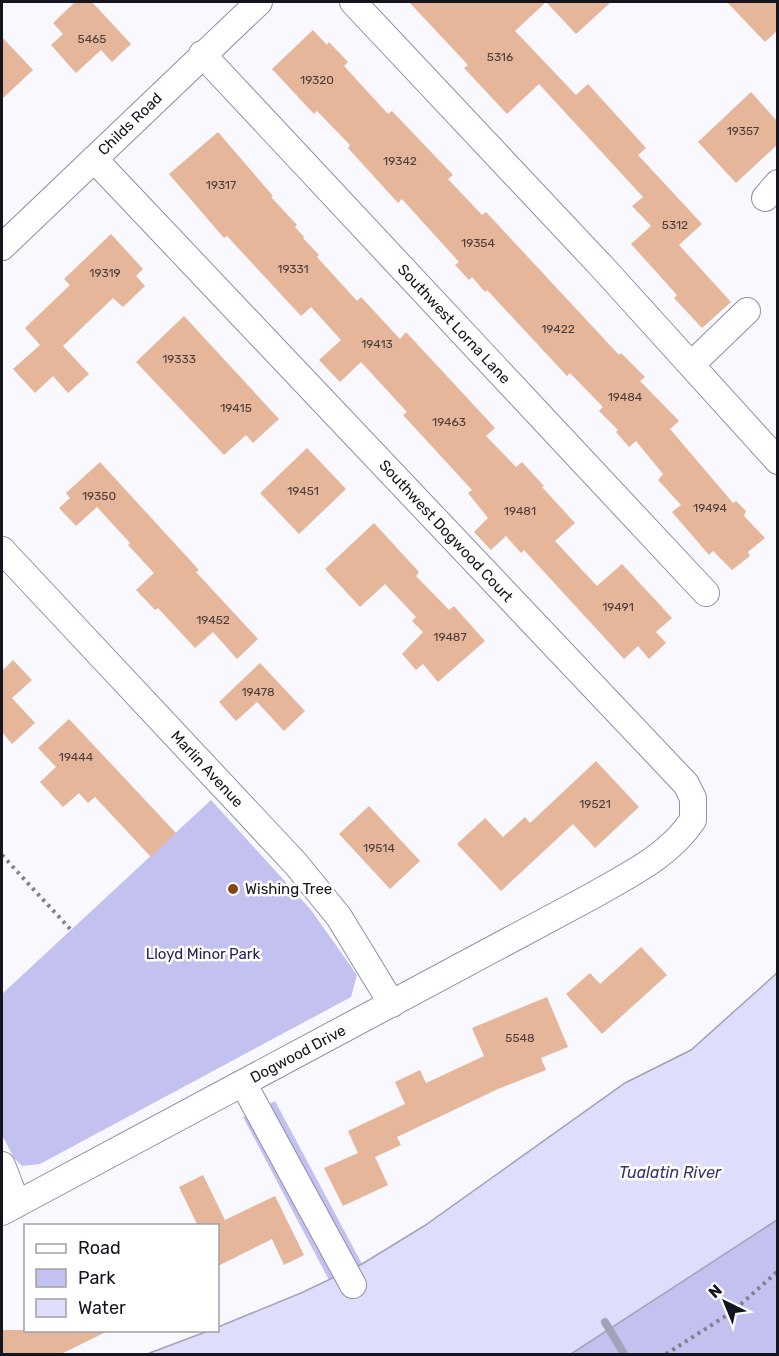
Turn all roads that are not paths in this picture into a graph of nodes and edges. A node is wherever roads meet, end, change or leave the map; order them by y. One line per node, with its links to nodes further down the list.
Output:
1 (259, 2): 3 (street, Childs Road)
2 (353, 2): 7 (street)
3 (202, 54): 4 (street, Childs Road); 10 (street, Southwest Lorna Lane)
4 (94, 159): 5 (street, Childs Road); 11 (street, Southwest Dogwood Court)
5 (2, 247)
6 (747, 311): 7 (street)
7 (691, 365): 8 (street)
8 (777, 461)
9 (2, 550): 12 (street, Marlin Avenue)
10 (706, 593)
11 (594, 895): 12 (street, Dogwood Drive)
12 (392, 1004): 13 (street, Dogwood Drive)
13 (243, 1083): 15 (street, Dogwood Drive); 16 (street)
14 (2, 1165): 15 (street)
15 (9, 1208)
16 (353, 1285)

